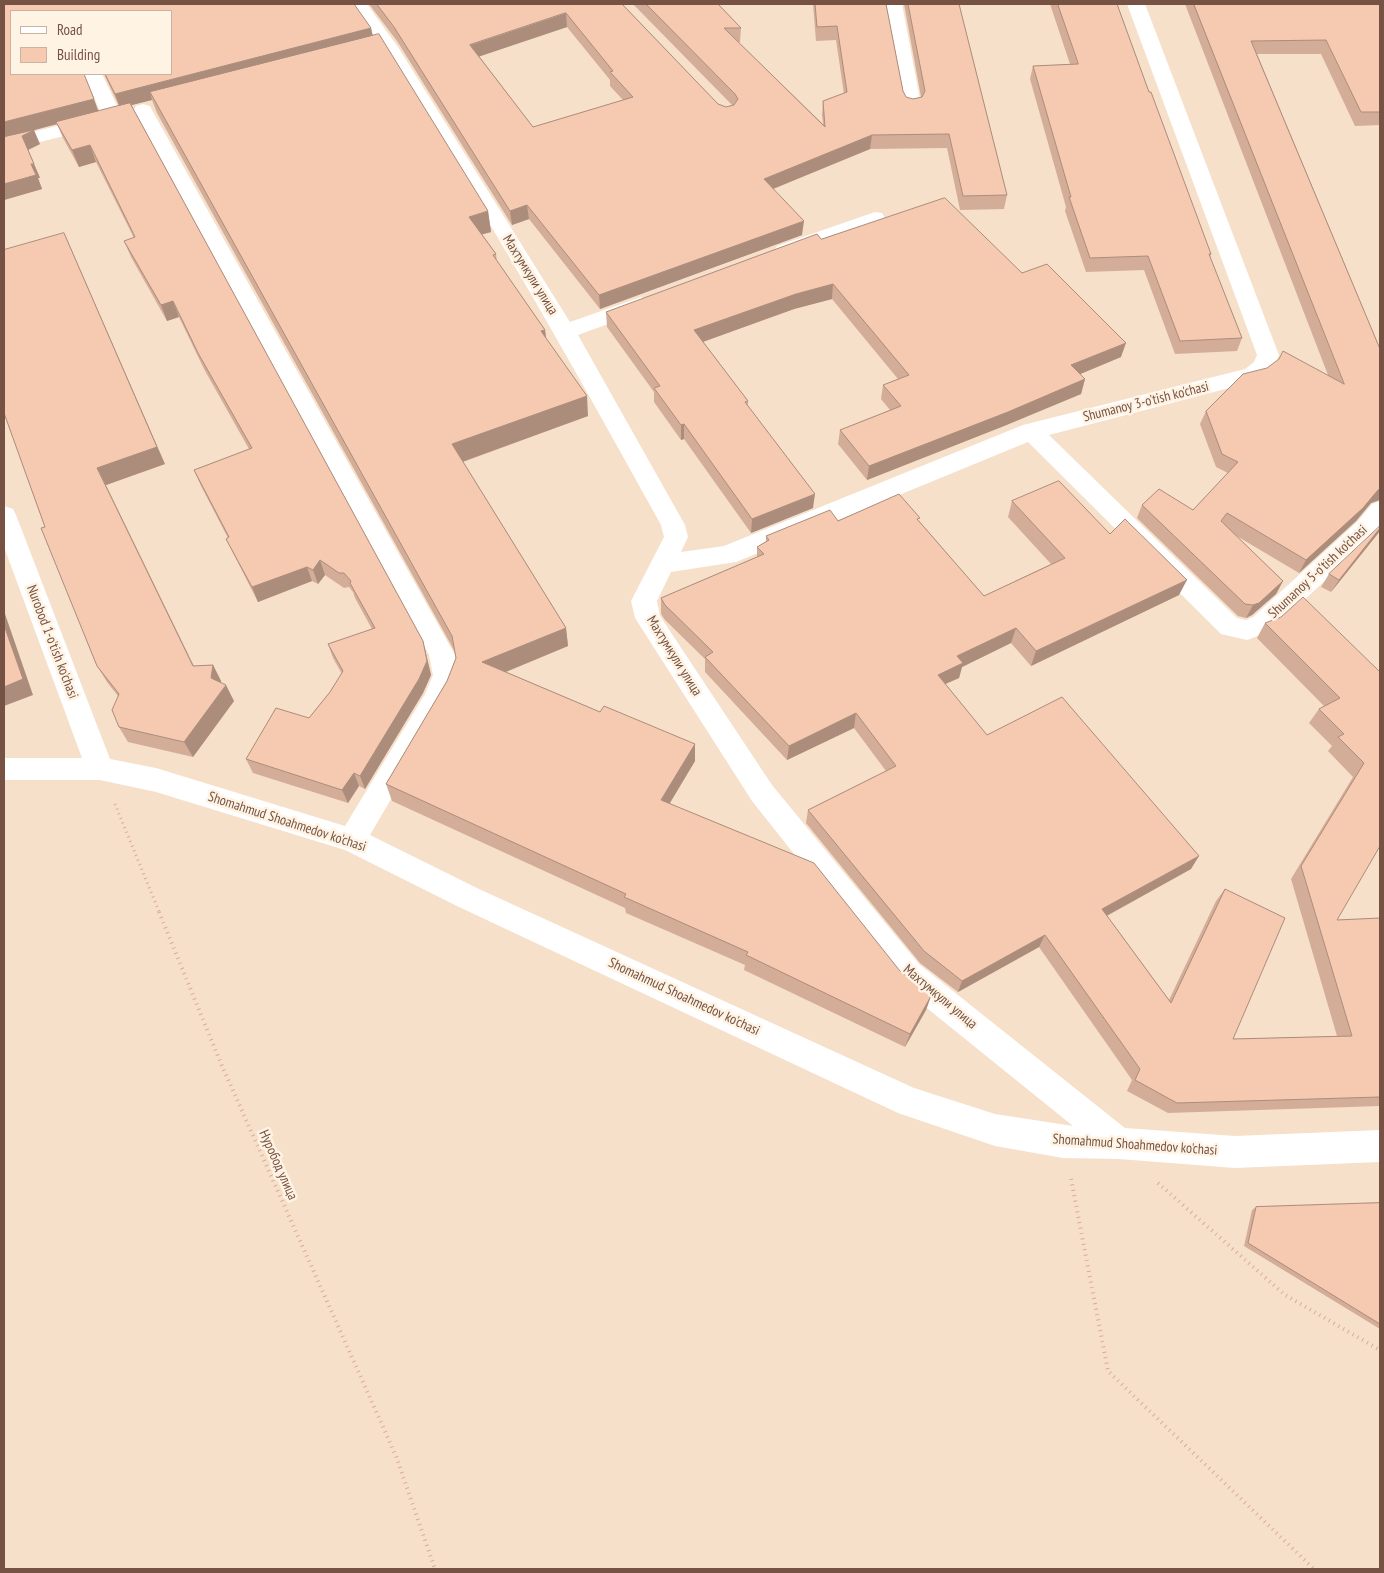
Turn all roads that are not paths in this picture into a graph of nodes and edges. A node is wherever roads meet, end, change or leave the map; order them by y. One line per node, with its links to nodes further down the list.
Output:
1 (358, 4): 11 (street, Махтумкули улица)
2 (893, 4): 5 (street)
3 (1136, 4): 12 (street, Shumanoy 3-o'tish ko'chasi)
4 (93, 75): 6 (street)
5 (912, 105)
6 (113, 118): 7 (street); 18 (street)
7 (4, 145)
8 (875, 218): 9 (street)
9 (765, 258)
10 (656, 298): 11 (street)
11 (565, 332): 15 (street, Махтумкули улица)
12 (1031, 432): 13 (street, Shumanoy 5-o'tish ko'chasi); 15 (street, Shumanoy 3-o'tish ko'chasi)
13 (1380, 510)
14 (4, 515): 17 (street, Nurobod 1-o'tish ko'chasi)
15 (662, 564): 19 (street, Махтумкули улица)
16 (4, 769): 17 (street, Shomahmud Shoahmedov ko'chasi)
17 (100, 769): 18 (street, Shomahmud Shoahmedov ko'chasi)
18 (352, 840): 19 (street, Shomahmud Shoahmedov ko'chasi)
19 (1119, 1144): 20 (street, Shomahmud Shoahmedov ko'chasi)
20 (1380, 1146)

